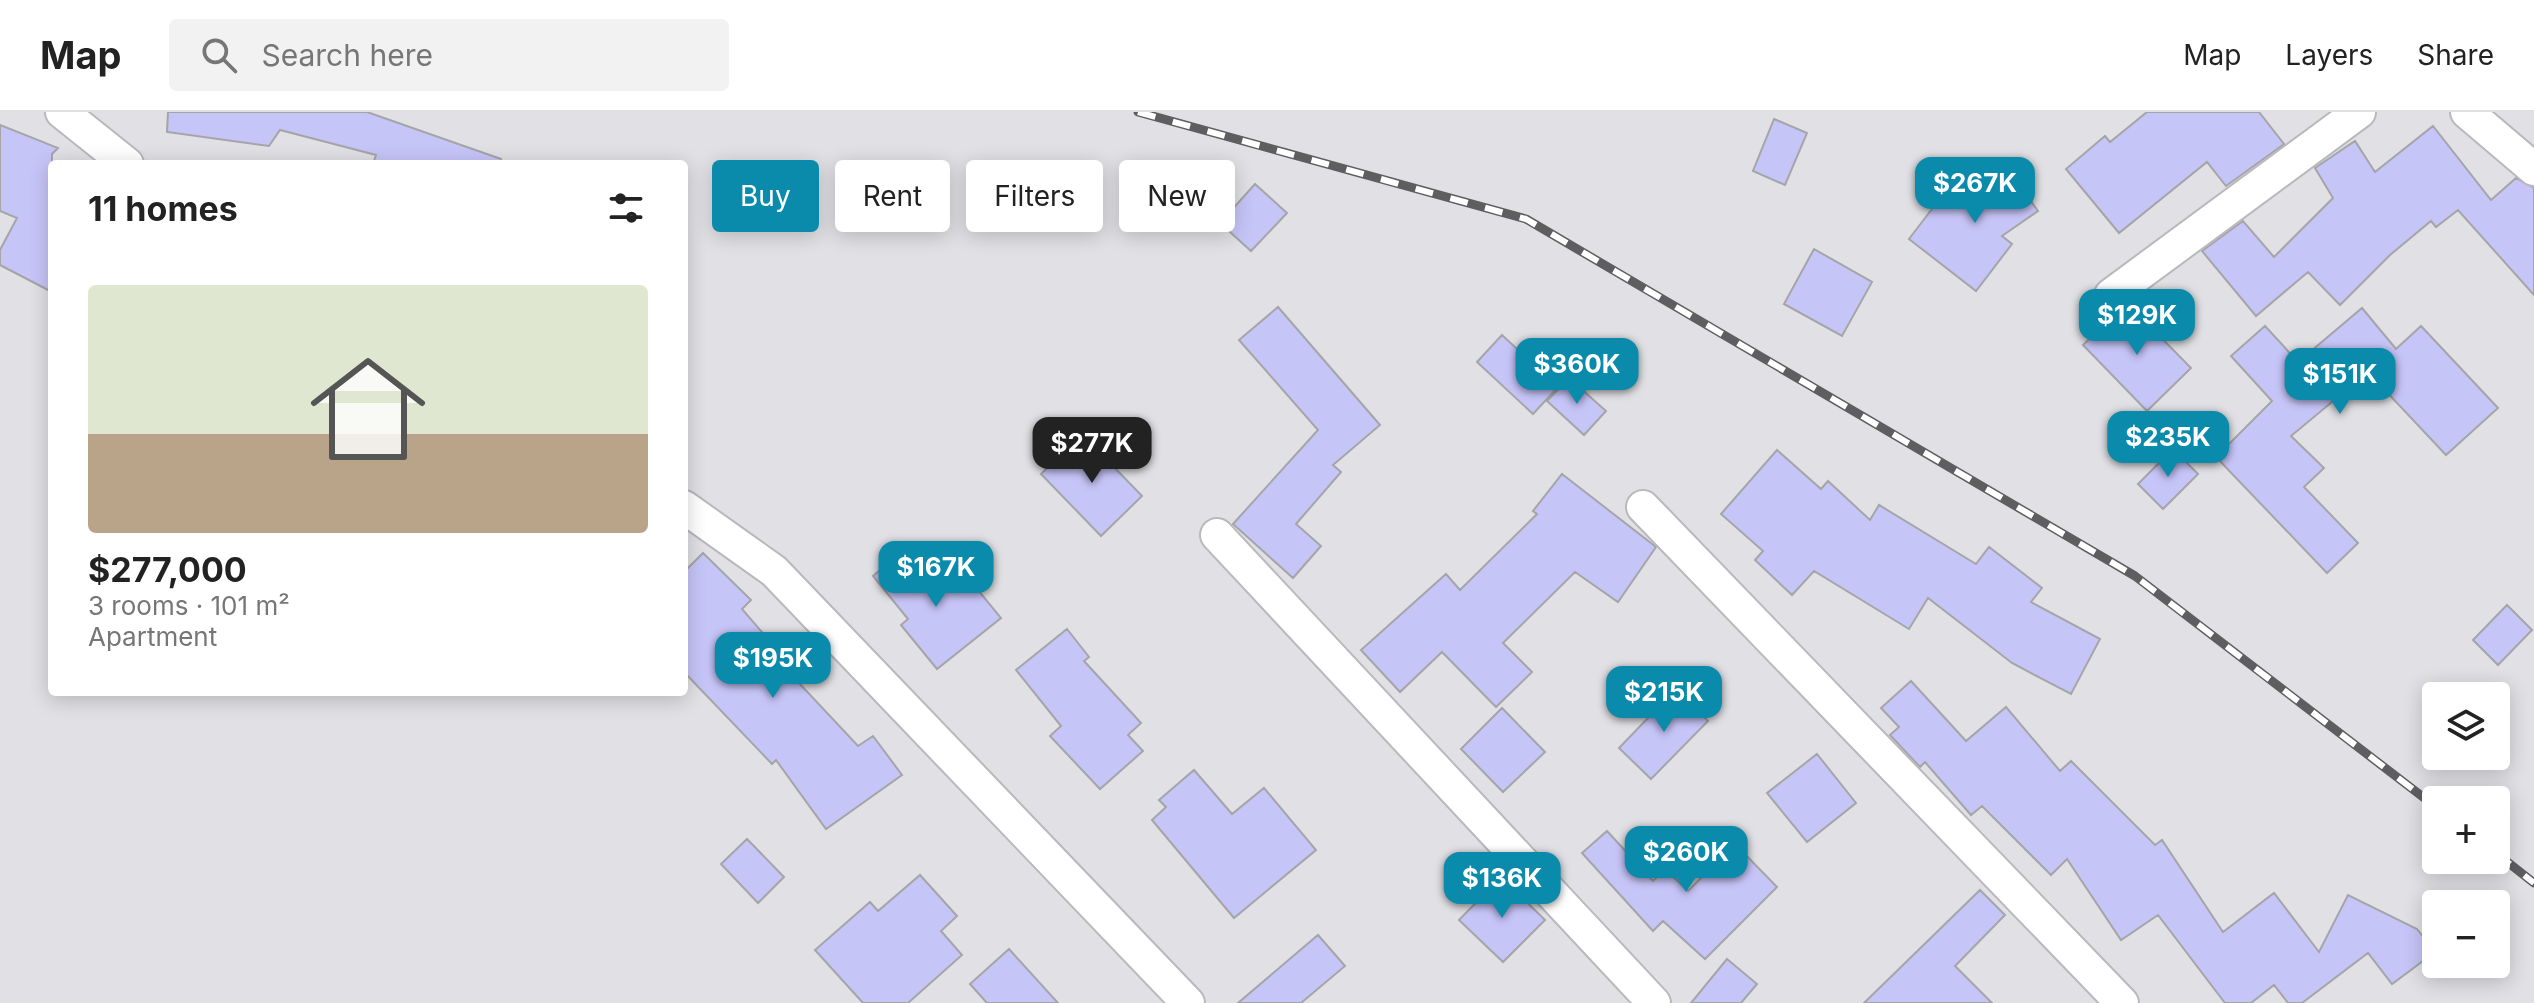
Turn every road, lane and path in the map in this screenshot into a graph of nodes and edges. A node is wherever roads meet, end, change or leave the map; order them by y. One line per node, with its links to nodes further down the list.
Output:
1 (62, 112): 4 (street)
2 (2359, 112): 6 (street)
3 (2467, 112): 5 (street)
4 (122, 160)
5 (2534, 169)
6 (2111, 295)
7 (1643, 507): 12 (street)
8 (688, 510): 10 (street)
9 (1217, 535): 11 (street)
10 (1188, 1003)
11 (1654, 1003)
12 (2122, 1003)

